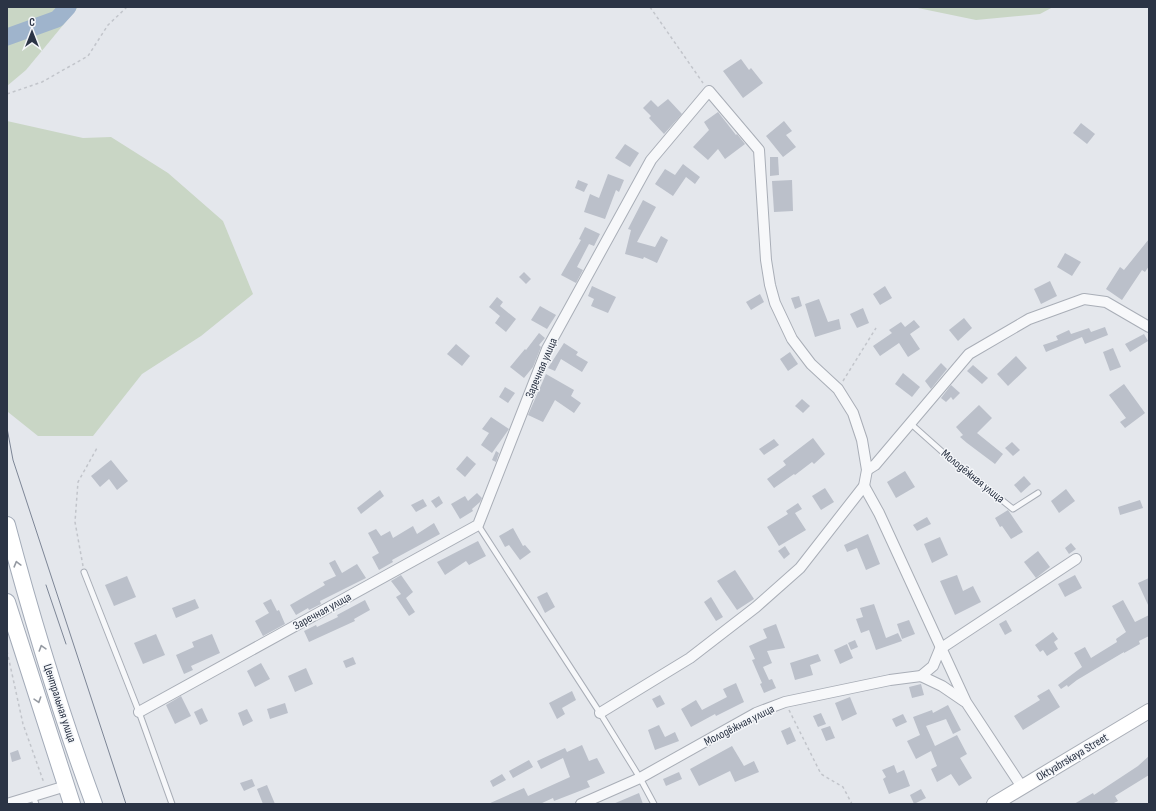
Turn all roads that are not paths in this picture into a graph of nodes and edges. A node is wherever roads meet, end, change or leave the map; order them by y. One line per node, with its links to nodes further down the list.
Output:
1 (1149, 327): 2 (street)
2 (910, 423): 3 (street); 5 (lane, Молодёжная улица)
3 (866, 470): 4 (street); 7 (street, Заречная улица)
4 (864, 486): 11 (street); 16 (street)
5 (1038, 493)
6 (7, 525): 18 (main road, Центральная улица, one-way to 6)
7 (478, 526): 15 (street, Заречная улица); 16 (lane)
8 (1076, 559): 11 (street)
9 (84, 572): 15 (lane)
10 (8, 606): 19 (main road, Центральная улица, one-way to 19)
11 (940, 649): 12 (street); 13 (street)
12 (920, 676): 13 (street); 17 (street, Молодёжная улица)
13 (966, 702): 20 (street)
14 (1149, 711): 20 (street, Oktyabrskaya Street)
15 (139, 712): 25 (lane)
16 (600, 713): 17 (lane)
17 (640, 778): 26 (street, Молодёжная улица); 27 (lane)
18 (85, 781): 19 (main road); 24 (main road, Центральная улица)
19 (66, 786): 21 (street); 23 (main road, Центральная улица)
20 (1022, 787): 28 (street, Oktyabrskaya Street)
21 (35, 800): 22 (street)
22 (8, 804)
23 (72, 804)
24 (94, 804)
25 (172, 804)
26 (582, 804)
27 (654, 804)
28 (994, 804)

